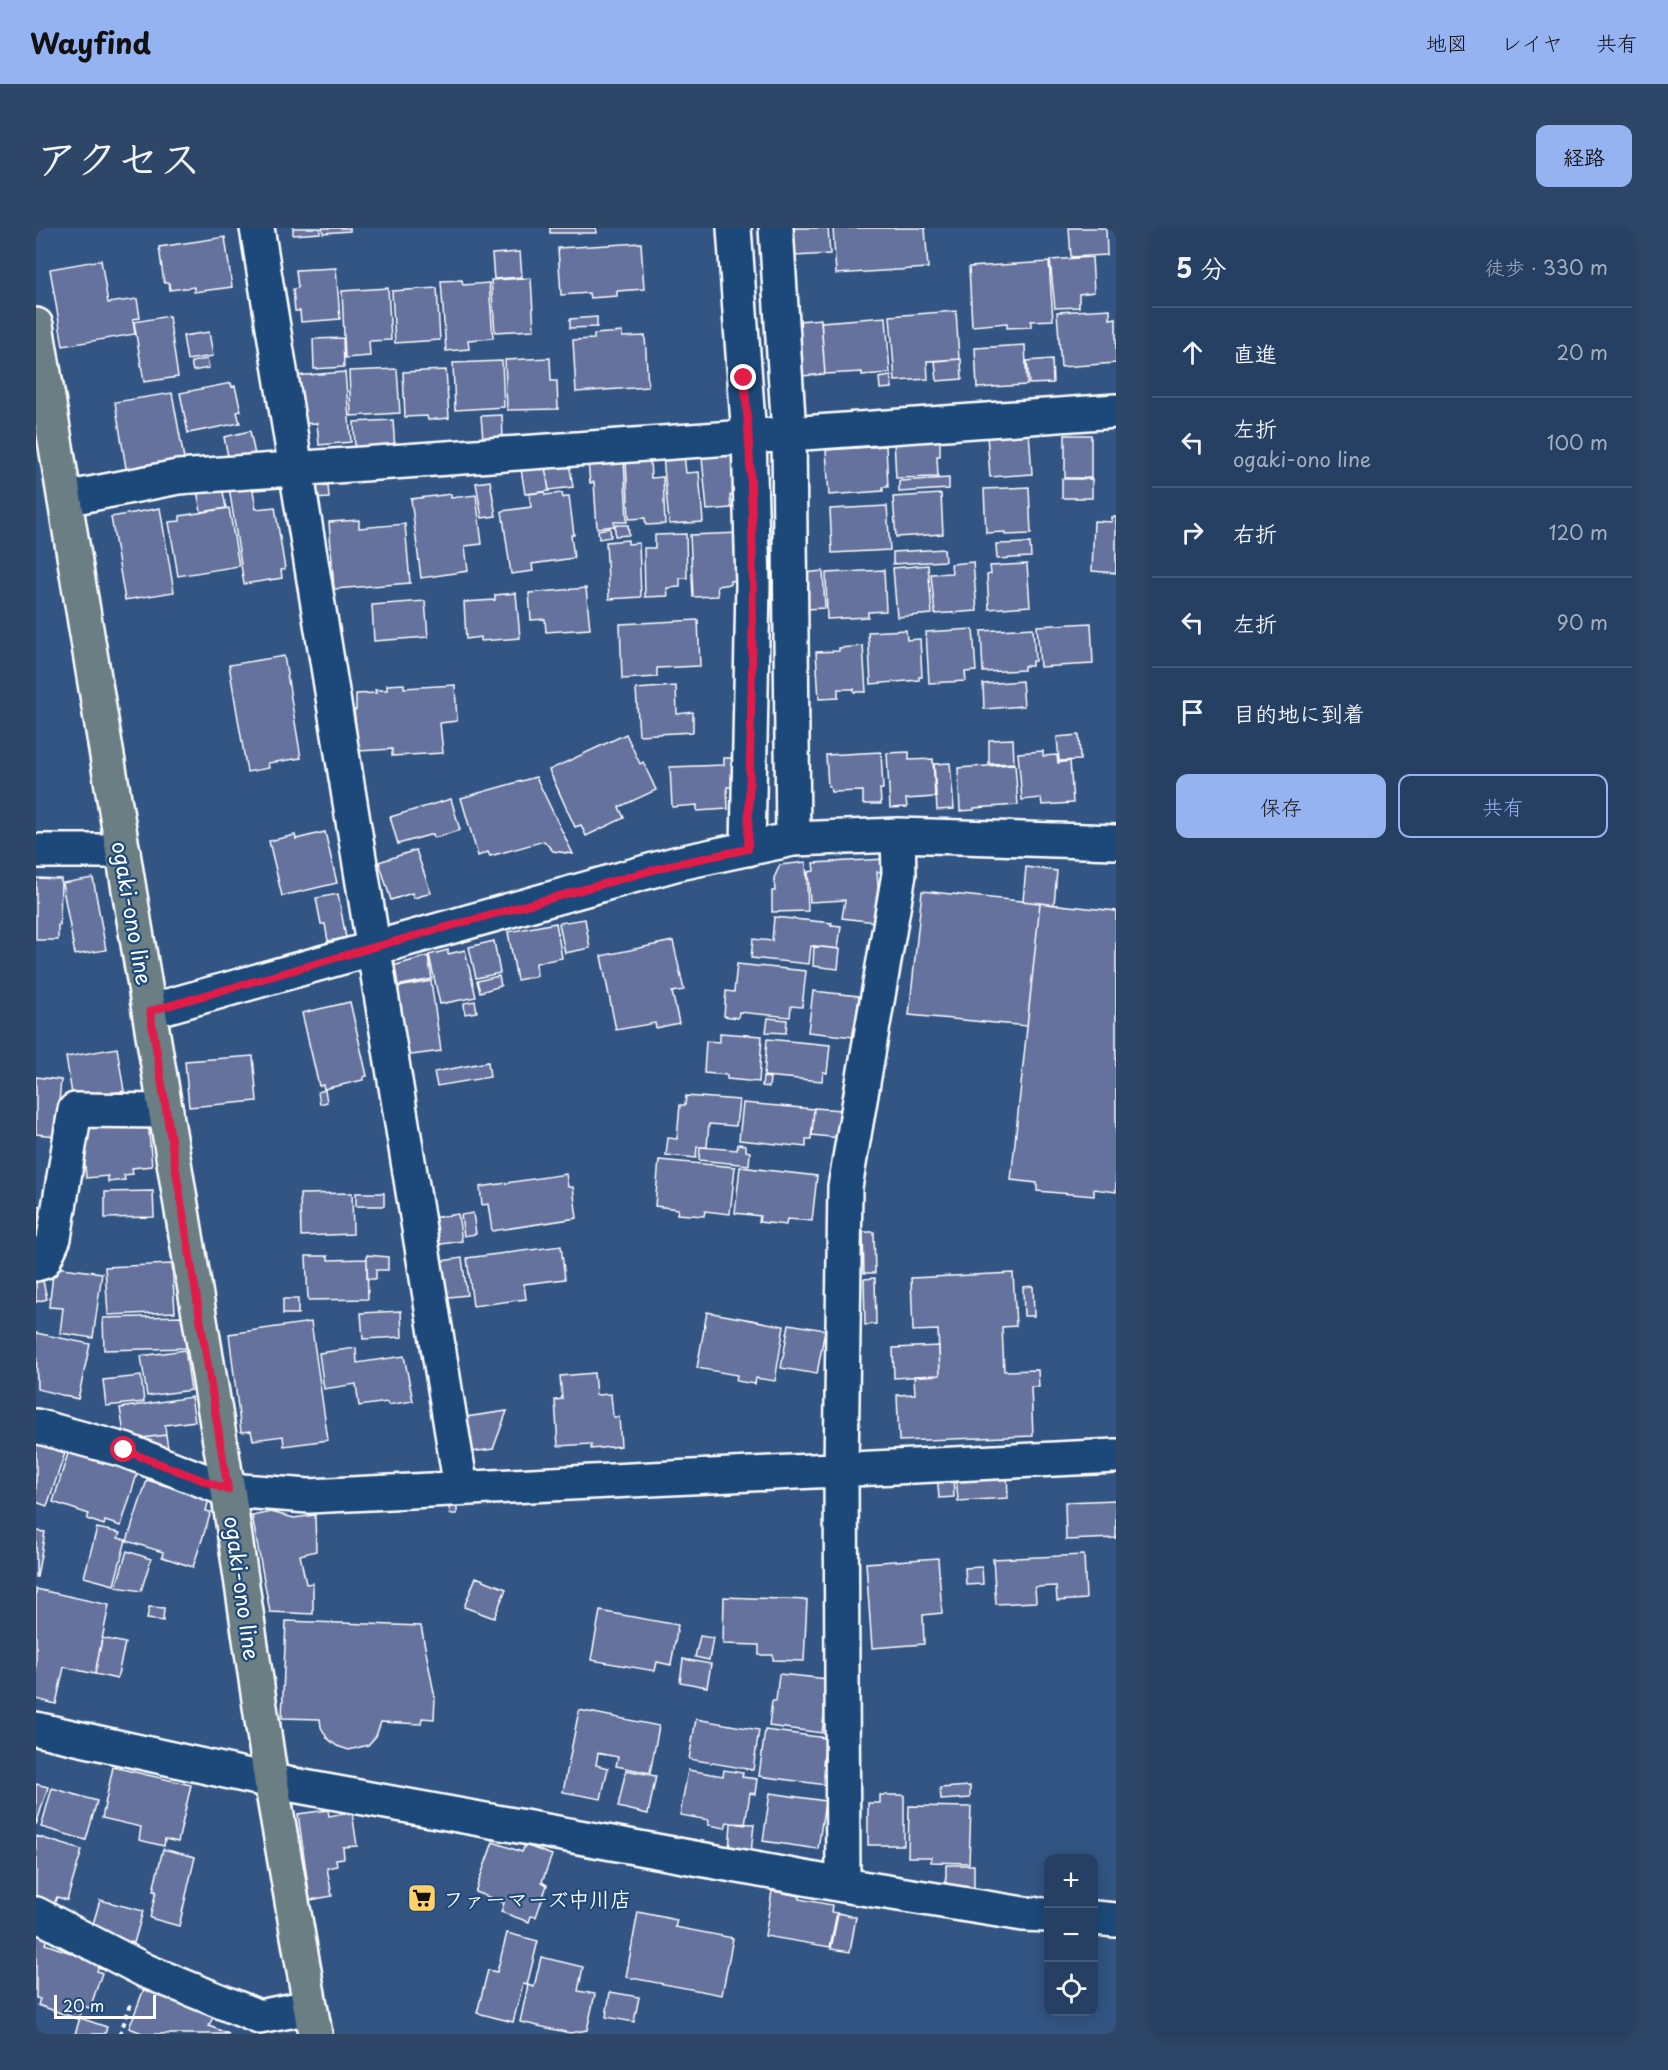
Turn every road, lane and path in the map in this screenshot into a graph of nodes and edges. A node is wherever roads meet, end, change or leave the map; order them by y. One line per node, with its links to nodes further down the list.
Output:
1 (257, 228): 8 (street)
2 (734, 228): 7 (street)
3 (776, 228): 6 (street)
4 (36, 325): 9 (main road, ogaki-ono line)
5 (1116, 411): 6 (street)
6 (789, 433): 7 (street); 11 (street)
7 (749, 437): 8 (street); 13 (street)
8 (296, 470): 9 (street); 16 (street)
9 (65, 499): 14 (main road, ogaki-ono line)
10 (898, 835): 11 (street); 12 (street); 22 (street)
11 (793, 839): 13 (street)
12 (1116, 842)
13 (748, 849): 16 (street)
14 (123, 850): 15 (street); 17 (main road, ogaki-ono line)
15 (36, 852)
16 (374, 947): 17 (street); 23 (street)
17 (150, 1011): 18 (main road, ogaki-ono line)
18 (166, 1111): 19 (street); 24 (main road, ogaki-ono line)
19 (36, 1264)
20 (36, 1426): 24 (street)
21 (1116, 1456): 22 (street)
22 (841, 1470): 23 (street); 27 (street)
23 (461, 1488): 24 (street)
24 (228, 1490): 26 (main road, ogaki-ono line)
25 (36, 1729): 26 (street)
26 (271, 1781): 27 (street); 32 (main road, ogaki-ono line)
27 (843, 1885): 29 (street)
28 (36, 1914): 32 (street)
29 (1044, 1916)
30 (1098, 1918): 31 (street)
31 (1116, 1920)
32 (313, 2021)

